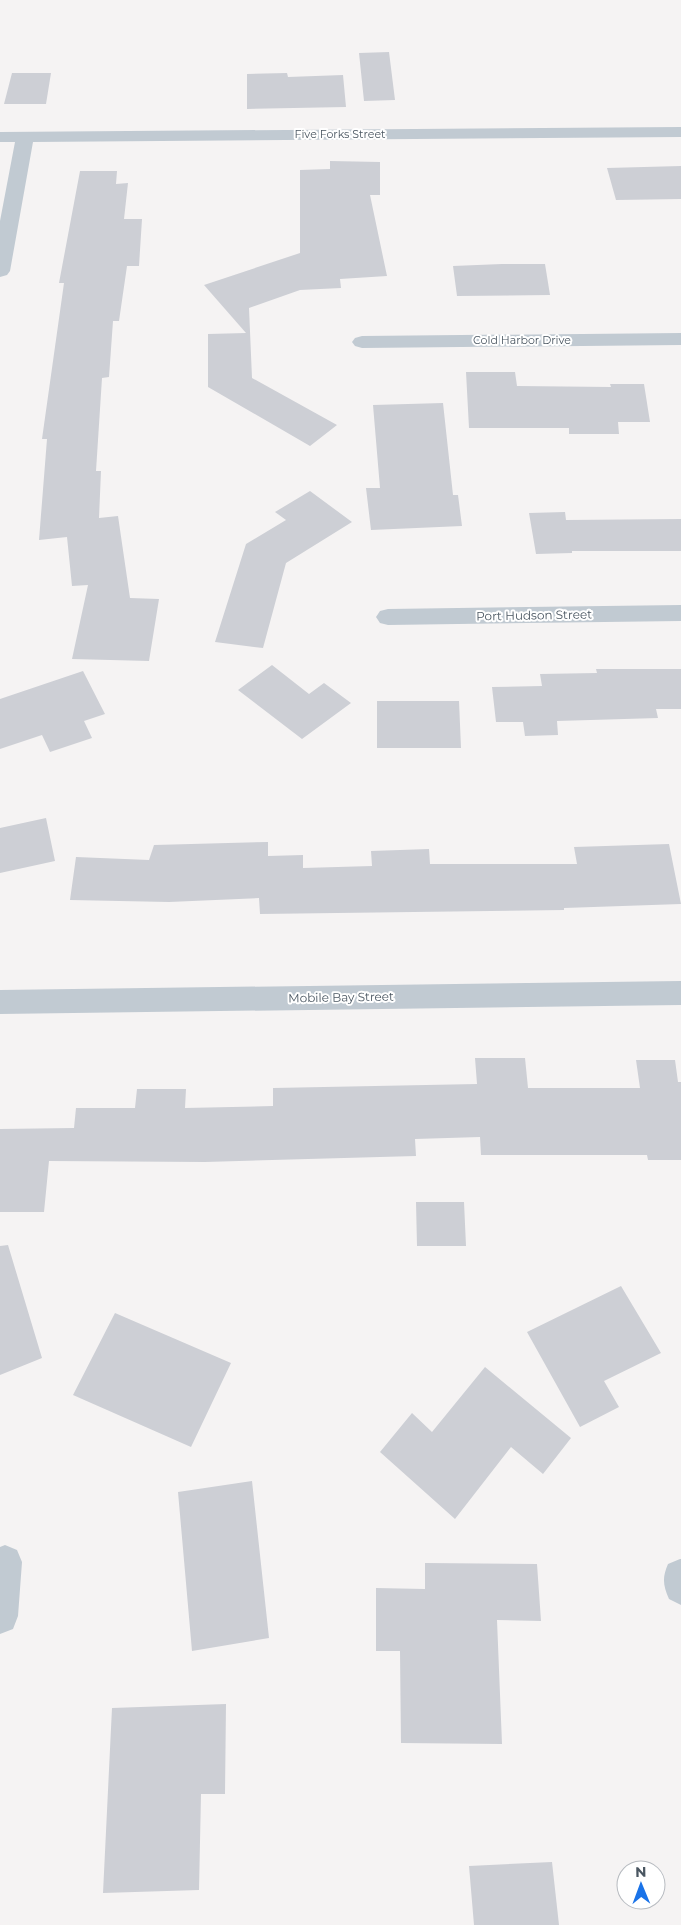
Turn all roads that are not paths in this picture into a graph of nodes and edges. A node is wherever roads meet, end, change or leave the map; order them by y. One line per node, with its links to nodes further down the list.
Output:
1 (681, 132): 3 (street, Five Forks Street)
2 (0, 137): 3 (street, Five Forks Street)
3 (25, 137): 4 (street)
4 (0, 271)
5 (681, 339): 6 (street, Cold Harbor Drive)
6 (362, 342)
7 (681, 614): 8 (street, Port Hudson Street)
8 (388, 617)
9 (681, 993): 10 (street, Mobile Bay Street)
10 (0, 1002)
11 (6, 1562): 12 (street)
12 (0, 1616)

